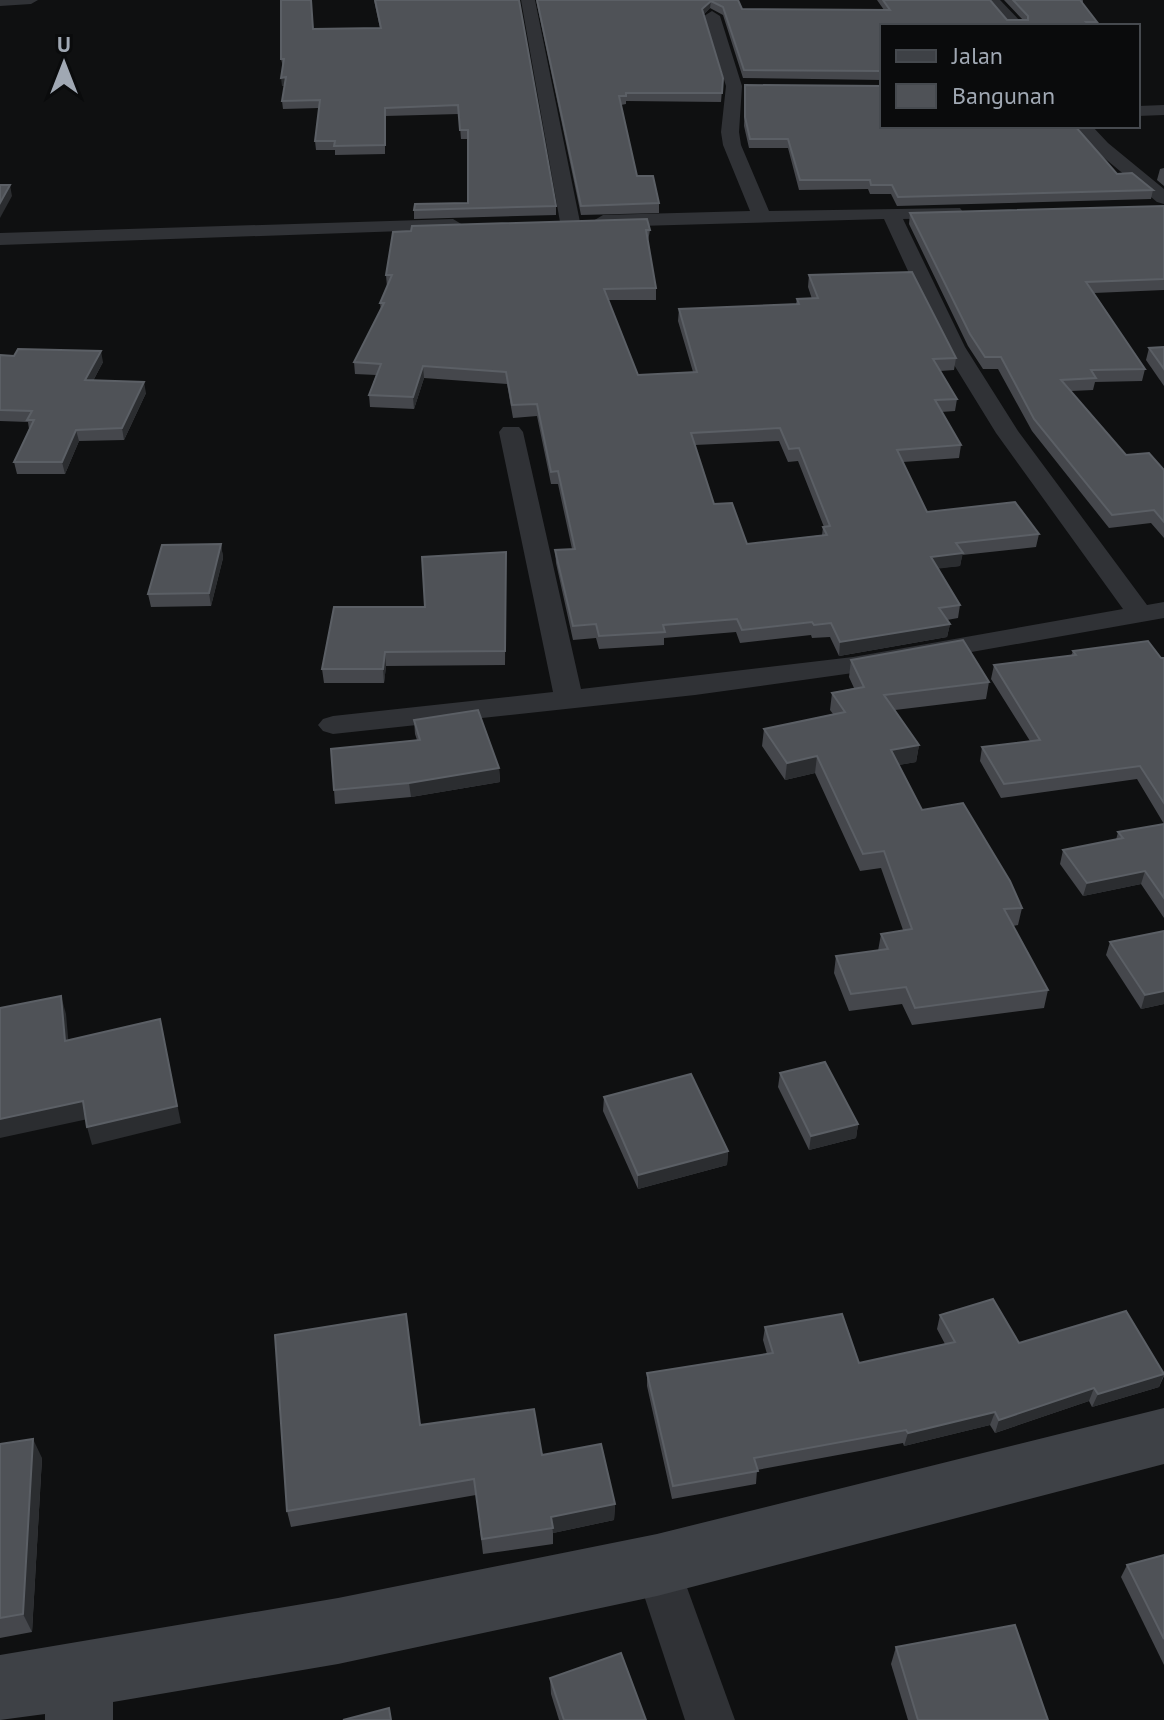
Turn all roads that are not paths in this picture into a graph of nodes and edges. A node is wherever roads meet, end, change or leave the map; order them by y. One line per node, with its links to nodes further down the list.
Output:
1 (31, 0): 4 (street)
2 (528, 0): 13 (street)
3 (992, 0): 6 (street)
4 (0, 2)
5 (712, 16): 13 (street)
6 (1015, 24)
7 (1164, 110): 8 (street)
8 (1140, 111)
9 (1085, 128): 10 (street)
10 (1159, 205)
11 (967, 212): 12 (street)
12 (891, 214): 13 (street); 17 (street)
13 (762, 217)
14 (477, 225): 15 (street)
15 (0, 239)
16 (511, 432): 18 (street)
17 (1152, 612): 18 (street)
18 (569, 700): 19 (street)
19 (333, 725)
20 (1164, 1436): 21 (street)
21 (657, 1565): 23 (street); 24 (street)
22 (0, 1688): 23 (street)
23 (80, 1698)
24 (710, 1720)

